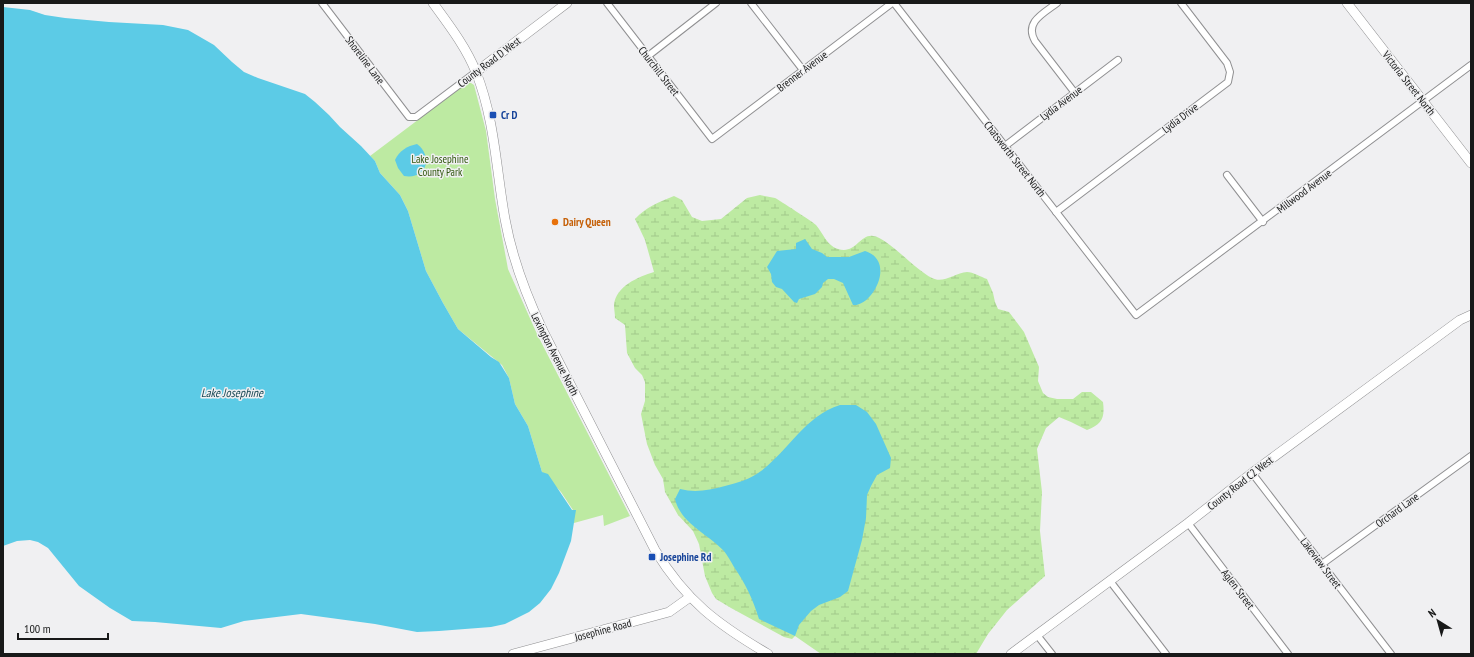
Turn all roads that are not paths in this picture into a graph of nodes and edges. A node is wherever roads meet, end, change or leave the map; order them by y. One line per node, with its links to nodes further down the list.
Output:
1 (322, 3): 18 (street, Shoreline Lane)
2 (433, 3): 15 (street, Lexington Avenue North)
3 (567, 3): 15 (street, County Road D West)
4 (607, 3): 11 (street, Churchill Street)
5 (716, 3): 11 (street)
6 (751, 3): 14 (street)
7 (893, 3): 14 (street, Brenner Avenue); 20 (street, Chatsworth Street North)
8 (1057, 3): 16 (street)
9 (1181, 3): 23 (street, Lydia Drive)
10 (1347, 3): 17 (street, Victoria Street North)
11 (648, 56): 19 (street, Churchill Street)
12 (1118, 60): 16 (street, Lydia Avenue)
13 (1471, 65): 17 (street, Millwood Avenue)
14 (803, 70): 19 (street, Brenner Avenue)
15 (476, 72): 18 (street, County Road D West); 32 (street, Lexington Avenue North)
16 (1075, 93): 20 (street, Lydia Avenue)
17 (1423, 102): 21 (street, Victoria Street North); 24 (street, Millwood Avenue)
18 (409, 118)
19 (712, 139)
20 (1005, 146): 23 (street, Chatsworth Street North)
21 (1471, 163)
22 (1228, 175): 24 (street)
23 (1056, 212): 25 (street, Chatsworth Street North)
24 (1263, 222): 25 (street, Millwood Avenue)
25 (1136, 315)
26 (1471, 315): 28 (street, County Road C2 West)
27 (1471, 456): 30 (street, Orchard Lane)
28 (1252, 473): 29 (street, County Road C2 West); 30 (street, Lakeview Street)
29 (1188, 523): 31 (street, County Road C2 West); 39 (street, Aglen Street)
30 (1322, 564): 40 (street, Lakeview Street)
31 (1110, 581): 33 (street, County Road C2 West); 38 (street)
32 (690, 598): 34 (street, Josephine Road); 35 (street, Lexington Avenue North)
33 (1037, 635): 36 (street, County Road C2 West); 37 (street)
34 (513, 654)
35 (768, 654)
36 (1011, 654)
37 (1052, 654)
38 (1166, 654)
39 (1288, 654)
40 (1391, 654)

